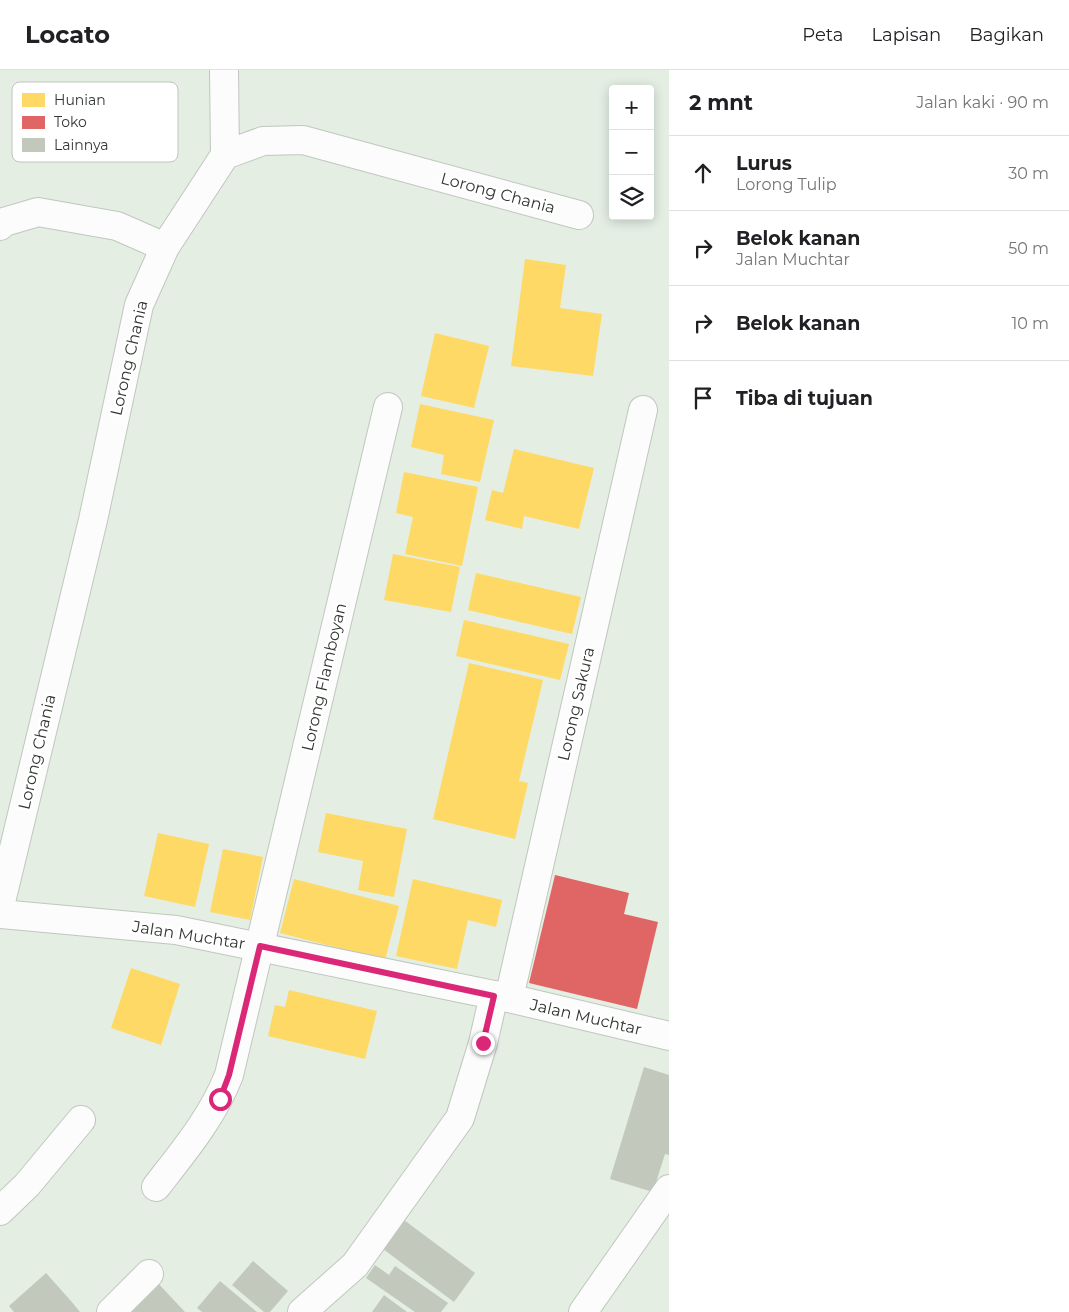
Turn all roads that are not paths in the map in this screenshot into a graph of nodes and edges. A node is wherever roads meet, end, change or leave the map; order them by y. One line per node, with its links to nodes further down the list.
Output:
1 (224, 70): 2 (street)
2 (225, 155): 3 (street, Lorong Chania); 5 (street, Lorong Chania)
3 (579, 215)
4 (0, 226): 5 (street)
5 (165, 247): 8 (street, Lorong Chania)
6 (388, 407): 10 (street, Lorong Flamboyan)
7 (643, 410): 11 (street, Lorong Sakura)
8 (0, 906)
9 (0, 914): 10 (street, Jalan Muchtar)
10 (260, 946): 11 (street, Jalan Muchtar); 14 (street, Lorong Flamboyan)
11 (501, 997): 12 (street, Jalan Muchtar); 19 (street, Lorong Sakura)
12 (669, 1036)
13 (81, 1120): 16 (street)
14 (156, 1187)
15 (669, 1189): 20 (street)
16 (0, 1211)
17 (149, 1274): 18 (street)
18 (111, 1312)
19 (302, 1312)
20 (583, 1312)

